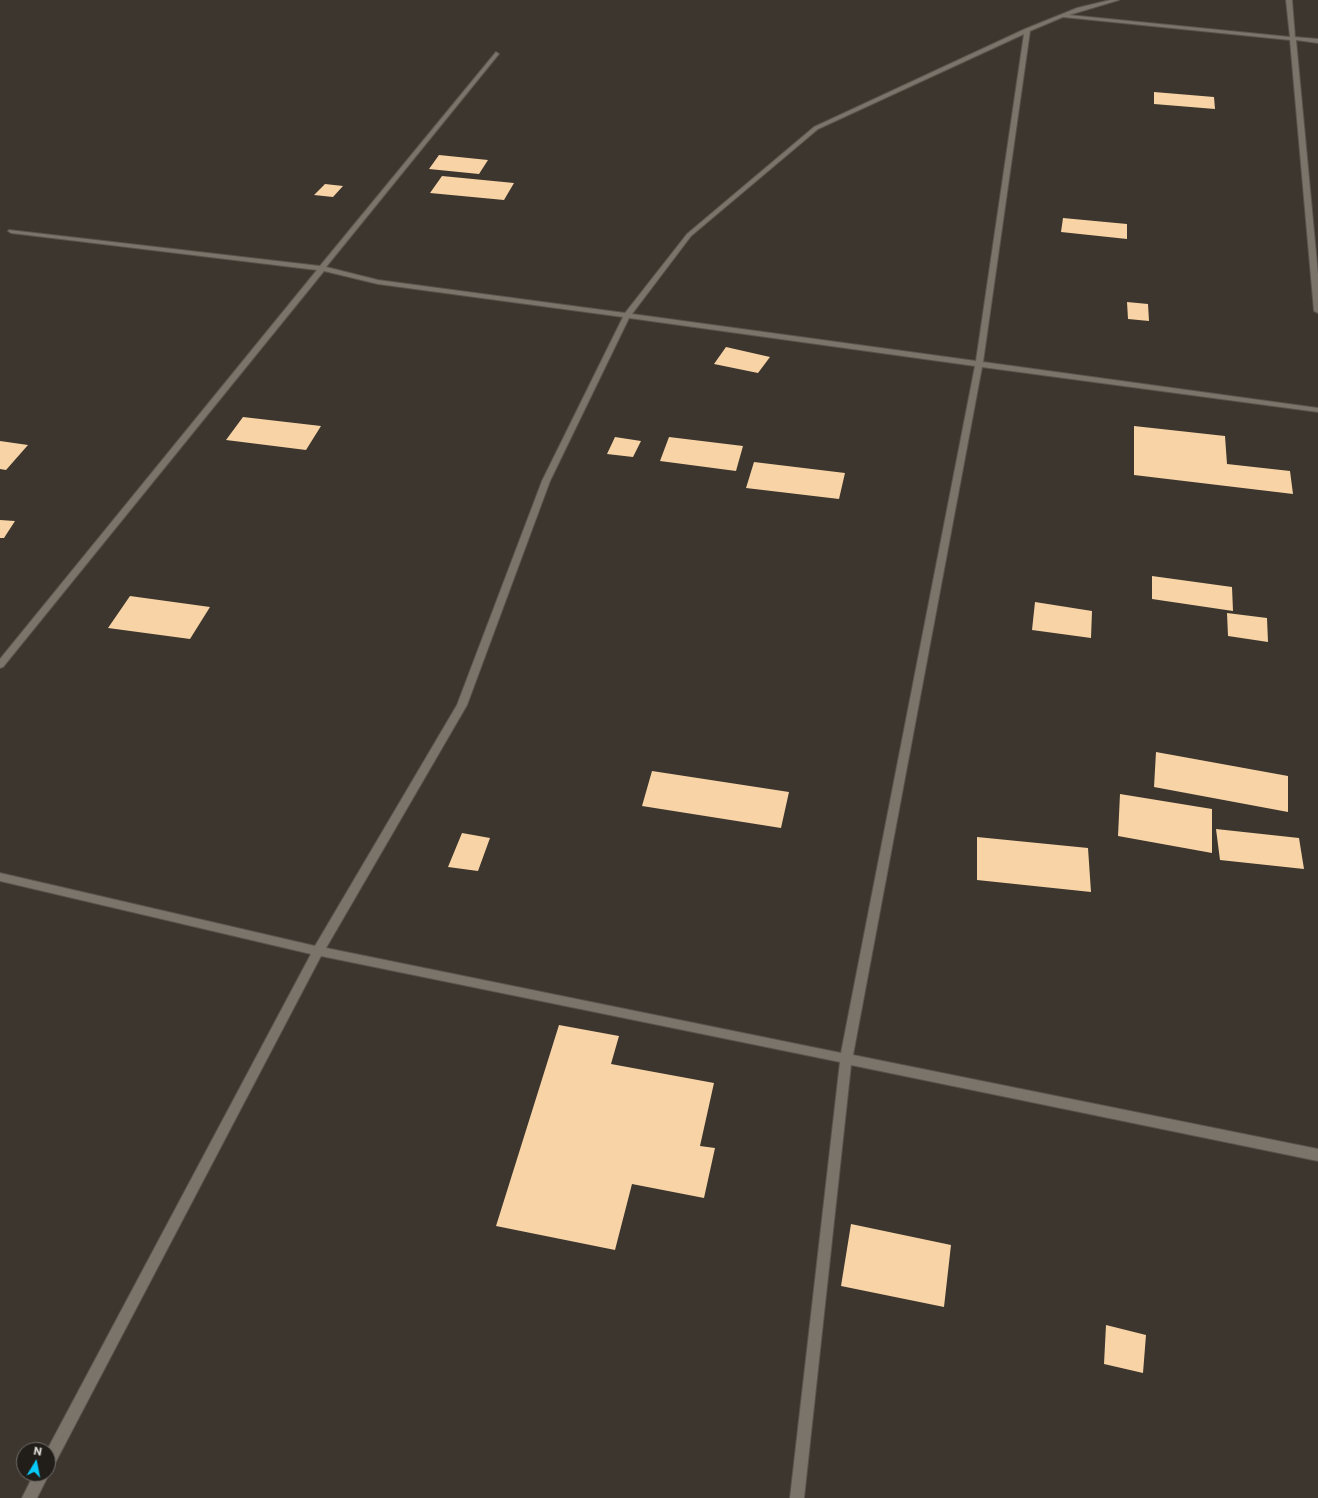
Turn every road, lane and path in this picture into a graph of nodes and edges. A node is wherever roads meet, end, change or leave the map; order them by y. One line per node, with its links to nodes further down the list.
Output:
1 (1116, 0): 3 (street)
2 (1289, 0): 5 (street)
3 (1063, 16): 4 (street); 5 (street)
4 (1027, 30): 11 (street); 12 (street)
5 (1293, 39): 6 (street); 10 (street)
6 (1318, 41)
7 (496, 54): 9 (street)
8 (10, 231): 9 (street)
9 (320, 268): 11 (street); 14 (street)
10 (1318, 311)
11 (627, 316): 12 (street); 16 (street)
12 (979, 364): 13 (street); 17 (street)
13 (1318, 410)
14 (0, 665)
15 (0, 877): 16 (street)
16 (318, 951): 17 (street); 19 (street)
17 (846, 1059): 18 (street); 22 (street)
18 (1318, 1155)
19 (56, 1447)
20 (38, 1482): 21 (street)
21 (29, 1498)
22 (796, 1498)

